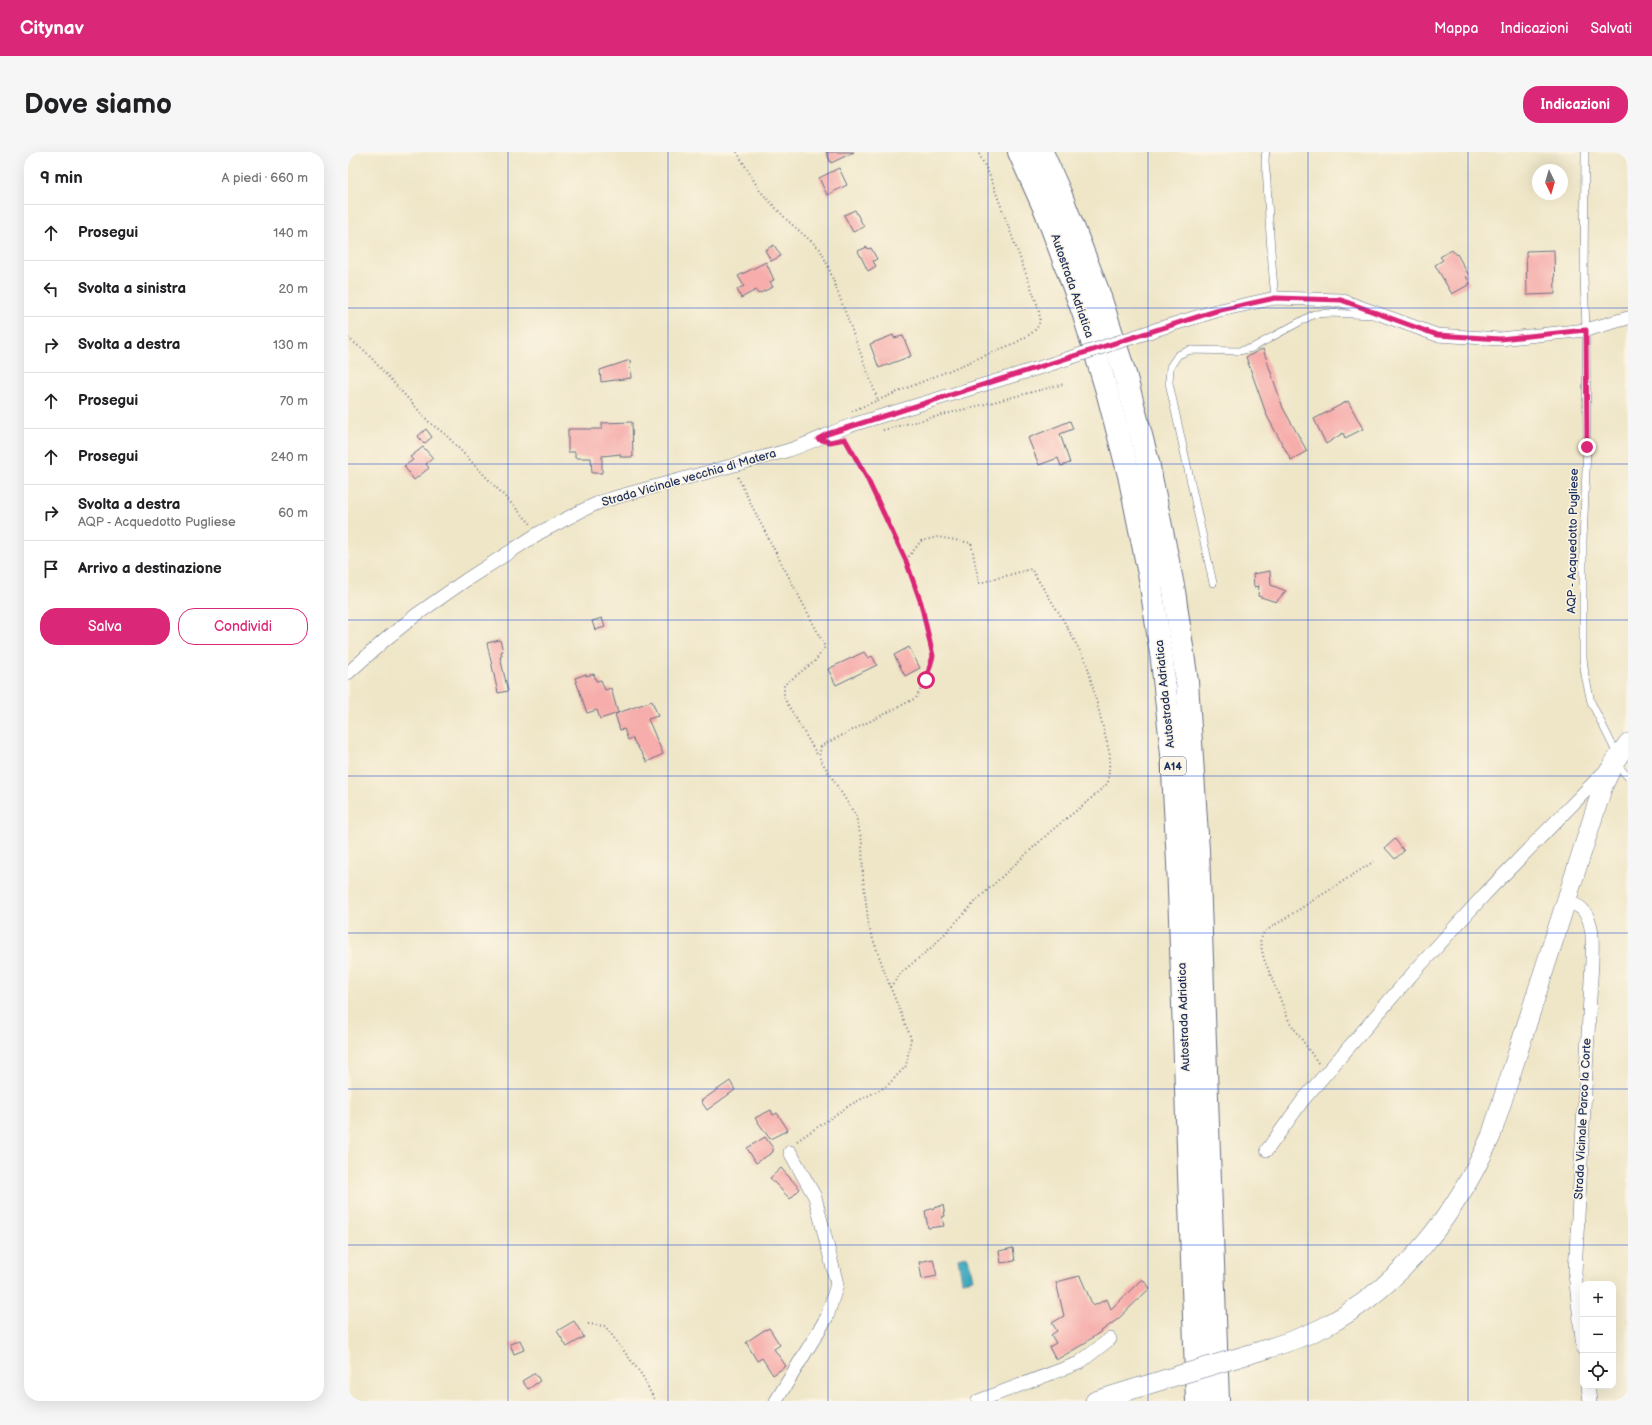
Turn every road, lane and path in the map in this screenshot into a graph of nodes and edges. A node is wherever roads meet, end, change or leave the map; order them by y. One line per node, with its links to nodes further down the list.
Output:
1 (737, 152): 13 (path)
2 (978, 152): 13 (path)
3 (1019, 152): 39 (highway, Autostrada Adriatica / A14)
4 (1042, 152): 40 (highway, Autostrada Adriatica / A14)
5 (1266, 152): 7 (lane)
6 (1585, 152): 10 (lane, AQP - Acquedotto Pugliese)
7 (1275, 298): 8 (street); 17 (street, Strada Vicinale vecchia di Matera, bridge)
8 (1379, 314): 10 (street); 20 (lane)
9 (1628, 318): 10 (street)
10 (1586, 330): 22 (lane, AQP - Acquedotto Pugliese)
11 (348, 338): 18 (path)
12 (1064, 384): 15 (path)
13 (878, 400): 14 (path)
14 (848, 413)
15 (881, 430)
16 (851, 438): 19 (path)
17 (733, 466): 18 (street, Strada Vicinale vecchia di Matera); 23 (path)
18 (539, 533): 21 (street, Strada Vicinale vecchia di Matera)
19 (906, 561): 23 (path); 27 (path)
20 (1213, 582)
21 (348, 673)
22 (1621, 753): 24 (lane, AQP - Acquedotto Pugliese); 26 (street); 28 (street)
23 (819, 757): 27 (path)
24 (1628, 777)
25 (1376, 860): 28 (path)
26 (1566, 901): 31 (street, Strada Vicinale Parco la Corte); 38 (street, bridge)
27 (890, 987): 30 (path)
28 (1326, 1074): 29 (street)
29 (1267, 1150)
30 (790, 1152): 36 (street)
31 (1580, 1320)
32 (588, 1324): 35 (path)
33 (1110, 1339): 37 (street)
34 (1588, 1389): 41 (street)
35 (655, 1401)
36 (776, 1401)
37 (978, 1401)
38 (1095, 1401)
39 (1197, 1401)
40 (1218, 1401)
41 (1590, 1401)

